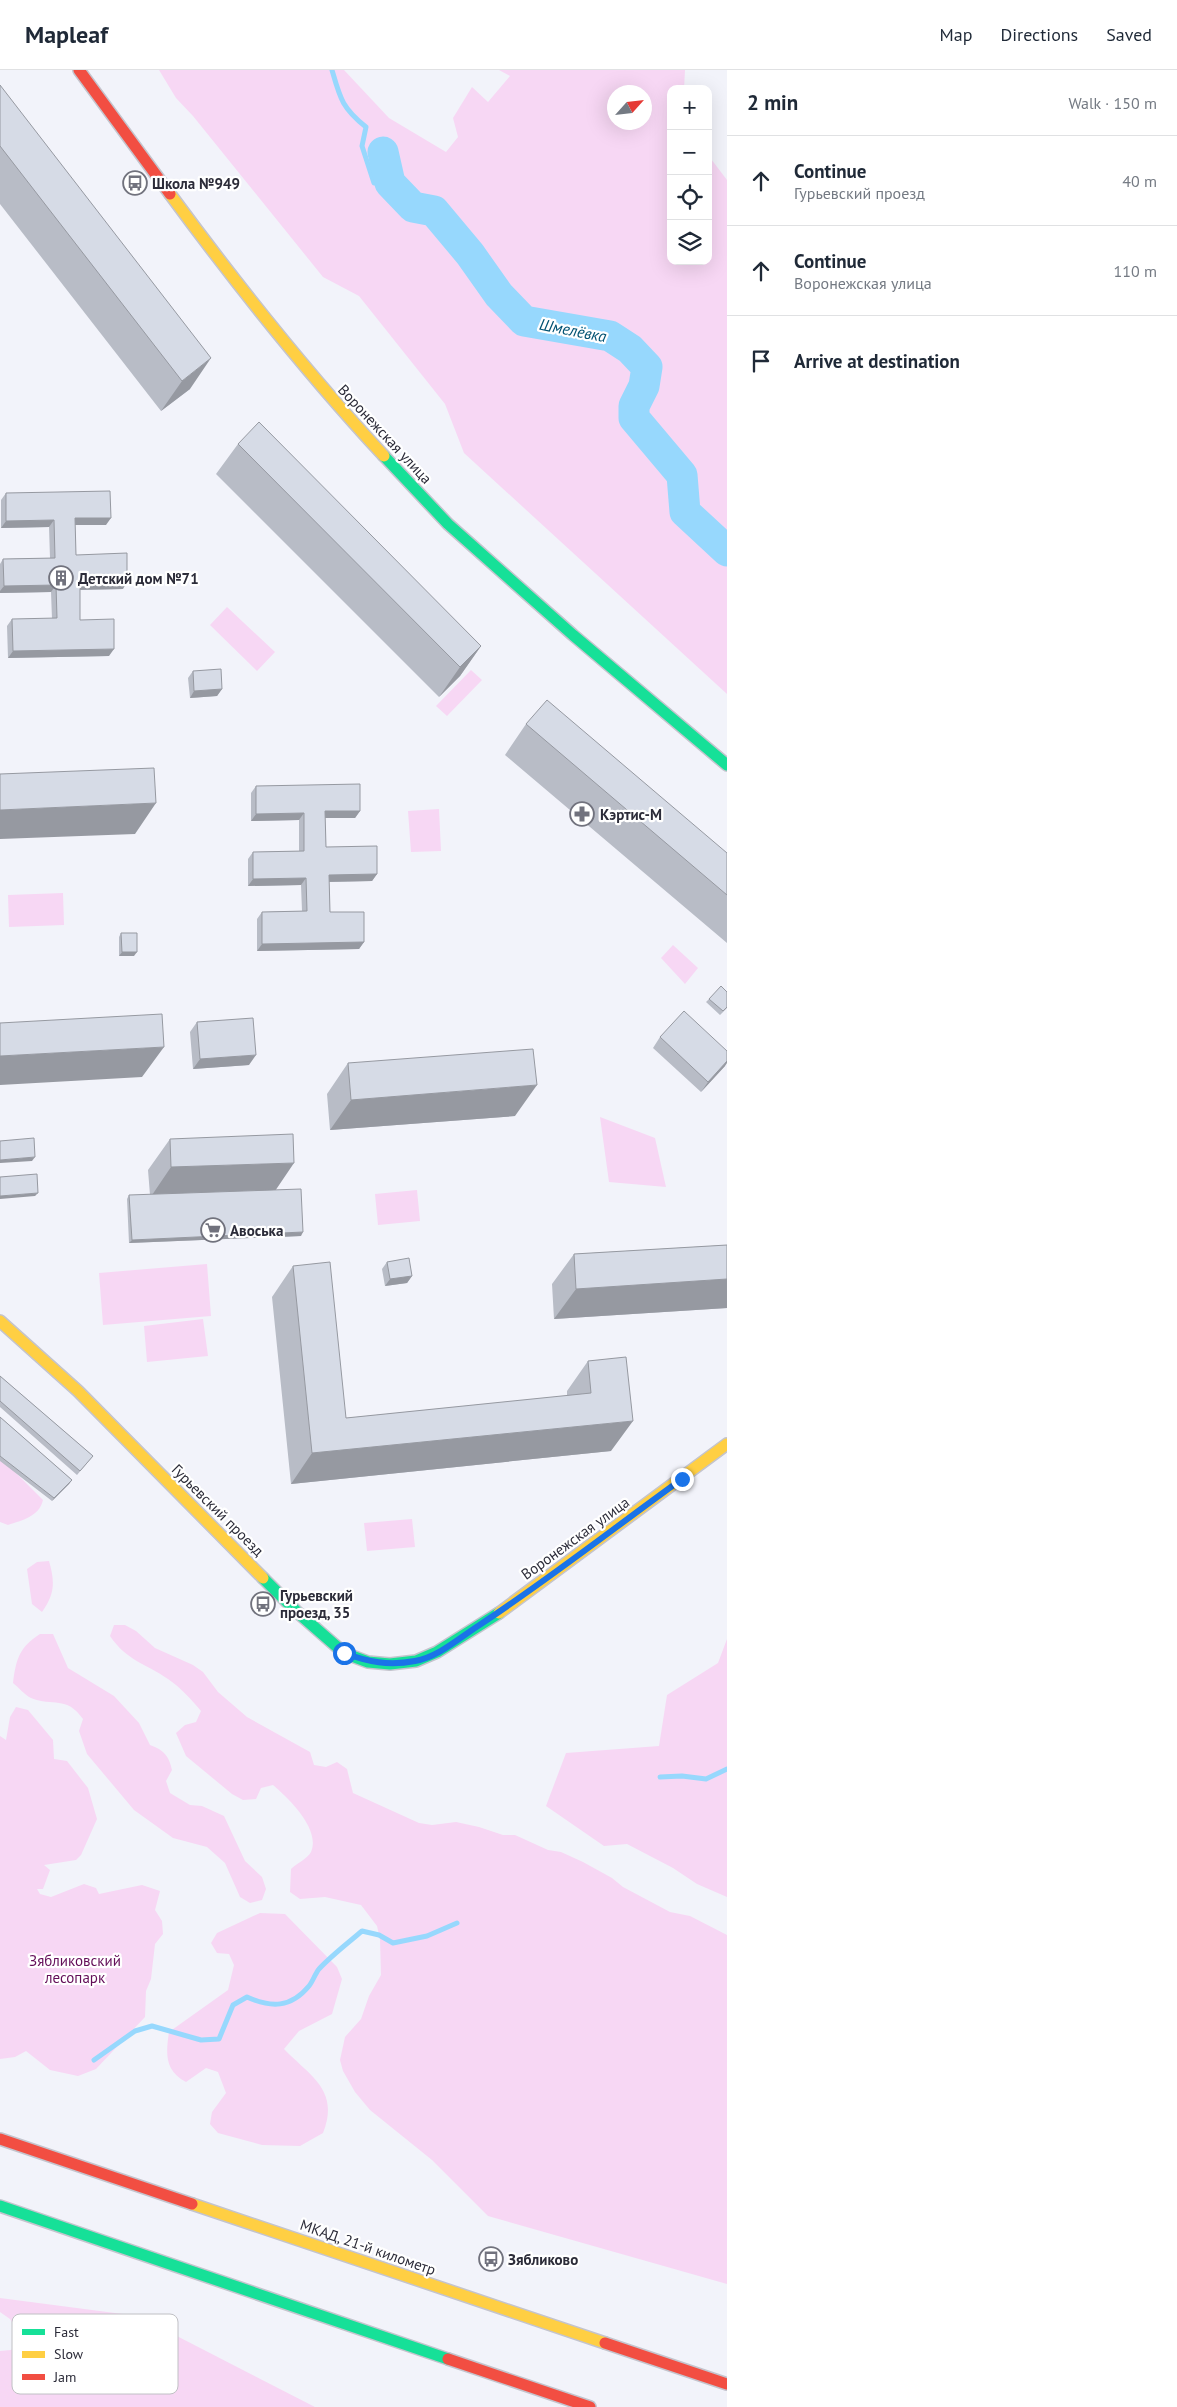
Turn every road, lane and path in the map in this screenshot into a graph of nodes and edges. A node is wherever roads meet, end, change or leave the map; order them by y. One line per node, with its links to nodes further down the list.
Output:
1 (79, 70): 2 (main road, Воронежская улица)
2 (727, 765)
3 (0, 1321): 5 (main road, Гурьевский проезд)
4 (727, 1444): 5 (main road, Воронежская улица)
5 (437, 1652)
6 (0, 2139): 8 (main road, МКАД, 21-й километр)
7 (0, 2206): 9 (main road)
8 (727, 2384)
9 (590, 2407)

